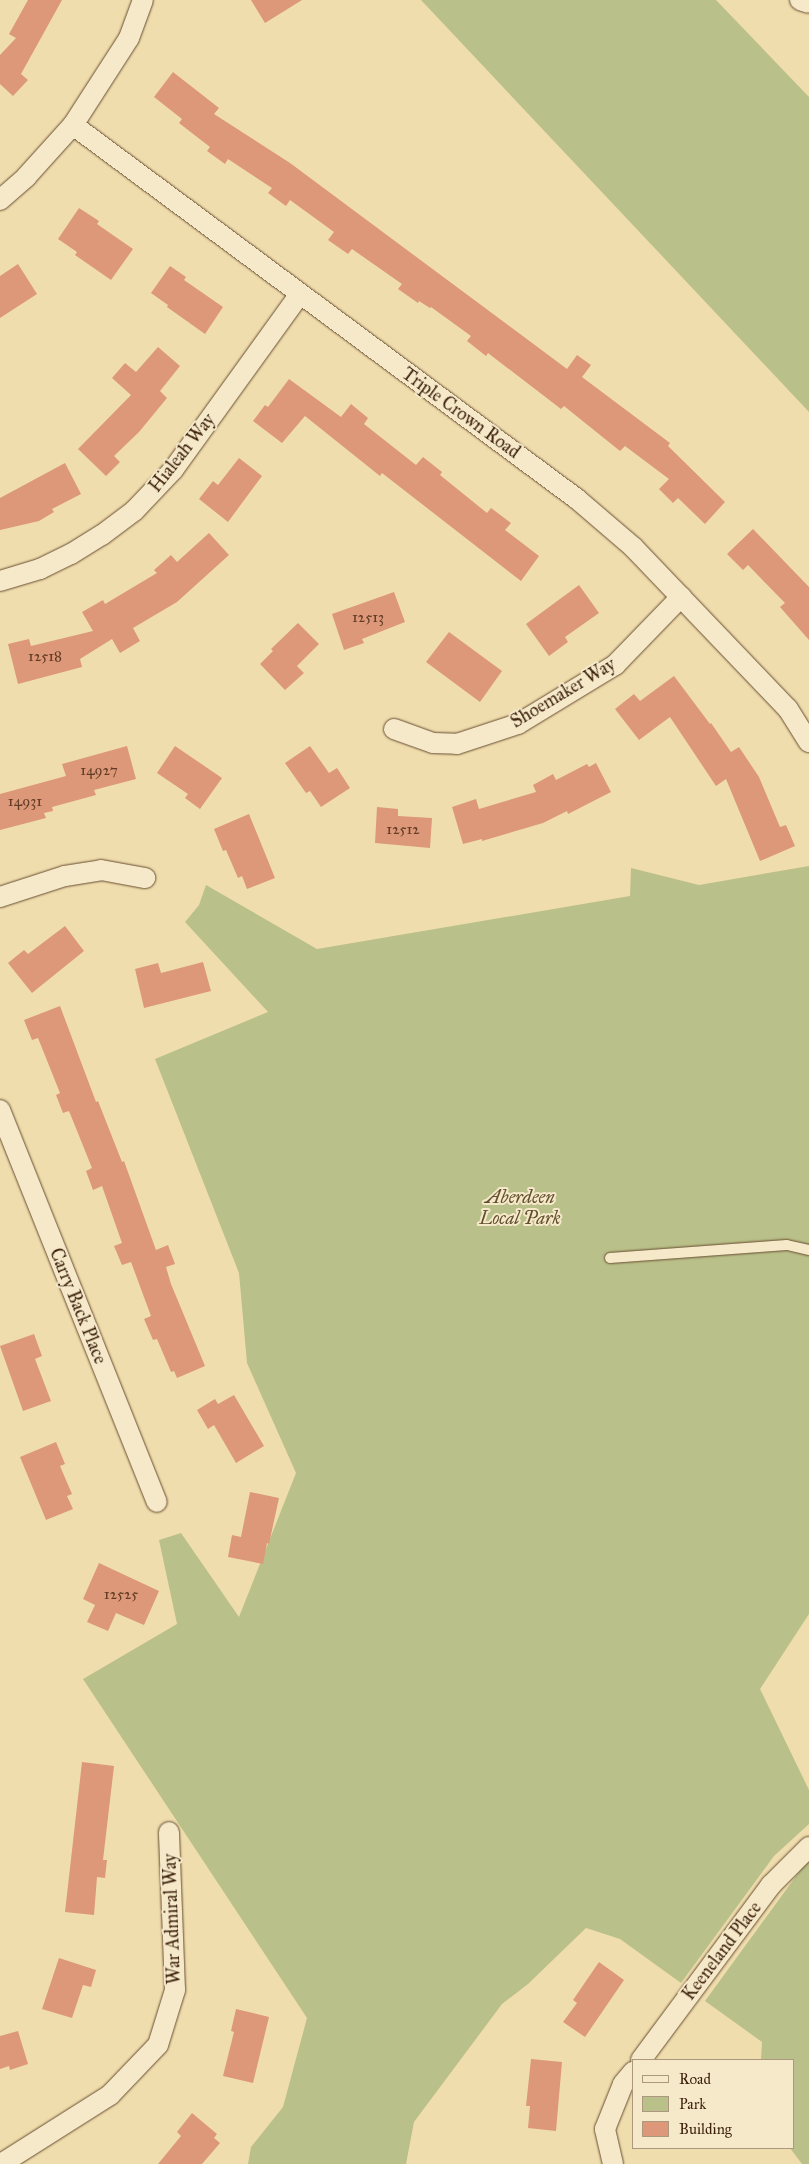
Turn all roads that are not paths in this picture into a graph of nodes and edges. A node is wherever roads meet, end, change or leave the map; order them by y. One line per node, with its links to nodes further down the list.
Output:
1 (143, 0): 4 (street)
2 (800, 0): 3 (street)
3 (809, 3)
4 (73, 125): 5 (street); 6 (street, Triple Crown Road)
5 (0, 200)
6 (300, 294): 7 (street, Hialeah Way); 8 (street, Triple Crown Road)
7 (0, 581)
8 (681, 597): 9 (street, Shoemaker Way); 10 (street, Triple Crown Road)
9 (394, 729)
10 (809, 742)
11 (145, 878): 12 (street)
12 (0, 897)
13 (0, 1110): 16 (street, Carry Back Place)
14 (809, 1250): 15 (lane)
15 (610, 1258)
16 (157, 1502)
17 (169, 1832): 21 (street, War Admiral Way)
18 (809, 1847): 19 (street, Keeneland Place)
19 (642, 2059)
20 (632, 2073): 22 (street)
21 (1, 2164)
22 (613, 2164)

